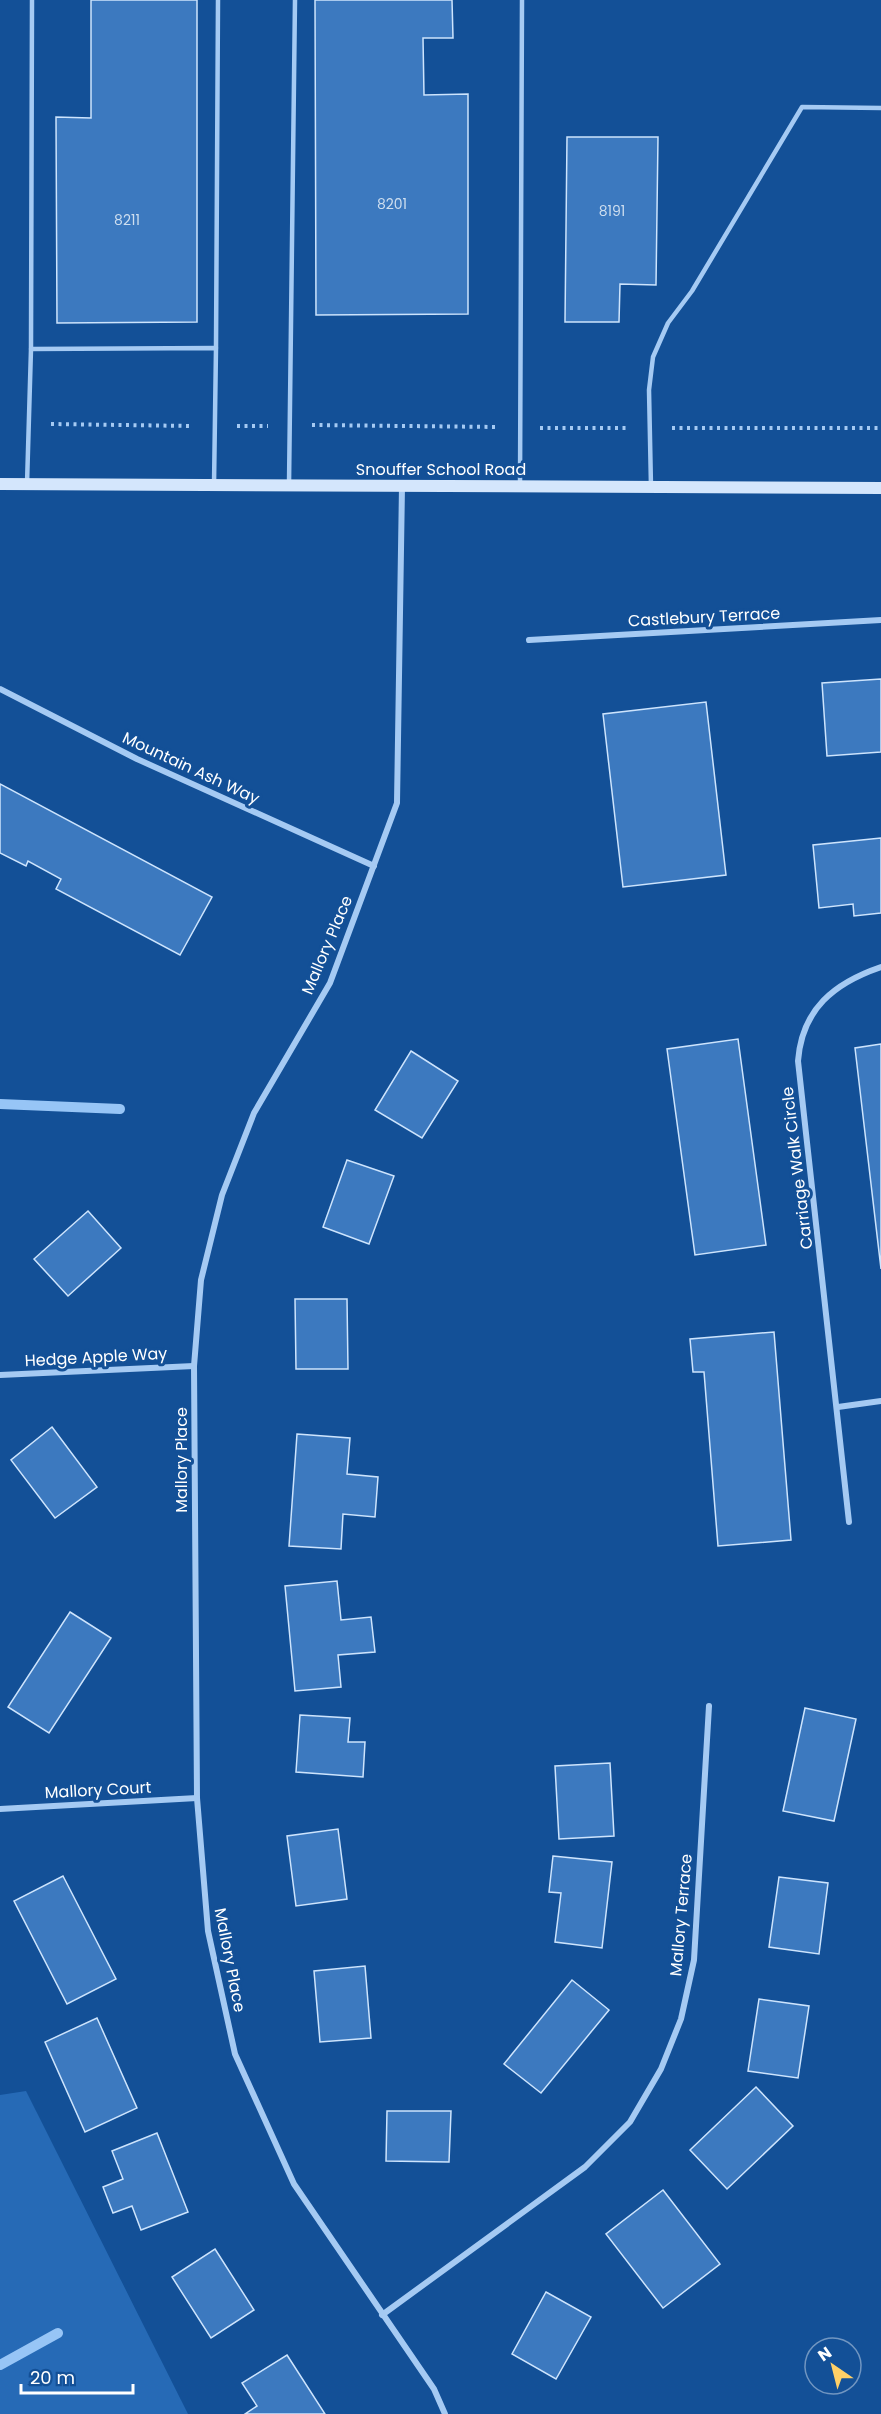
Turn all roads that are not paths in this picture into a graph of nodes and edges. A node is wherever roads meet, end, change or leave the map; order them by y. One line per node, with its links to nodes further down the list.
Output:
1 (32, 0): 7 (lane)
2 (218, 0): 6 (lane)
3 (296, 0): 11 (lane)
4 (522, 0): 13 (lane)
5 (881, 108): 14 (lane)
6 (216, 348): 7 (lane); 10 (lane)
7 (31, 349): 9 (lane)
8 (0, 484): 9 (main road, Snouffer School Road)
9 (27, 484): 10 (main road, Snouffer School Road)
10 (214, 485): 11 (main road, Snouffer School Road)
11 (289, 485): 12 (main road, Snouffer School Road)
12 (402, 486): 13 (main road, Snouffer School Road); 19 (street, Mallory Place)
13 (520, 486): 14 (main road, Snouffer School Road)
14 (651, 487): 15 (main road, Snouffer School Road)
15 (881, 488)
16 (881, 620): 17 (street, Castlebury Terrace)
17 (529, 640)
18 (0, 689): 19 (street, Mountain Ash Way)
19 (374, 866): 21 (street, Mallory Place)
20 (881, 968): 24 (street, Carriage Walk Circle)
21 (194, 1366): 22 (street, Hedge Apple Way); 27 (street, Mallory Place)
22 (0, 1375)
23 (881, 1401): 24 (street)
24 (838, 1407): 25 (street, Carriage Walk Circle)
25 (849, 1522)
26 (709, 1706): 29 (street, Mallory Terrace)
27 (197, 1798): 28 (street, Mallory Court); 29 (street, Mallory Place)
28 (0, 1809)
29 (382, 2315): 30 (street, Mallory Place)
30 (446, 2414)

